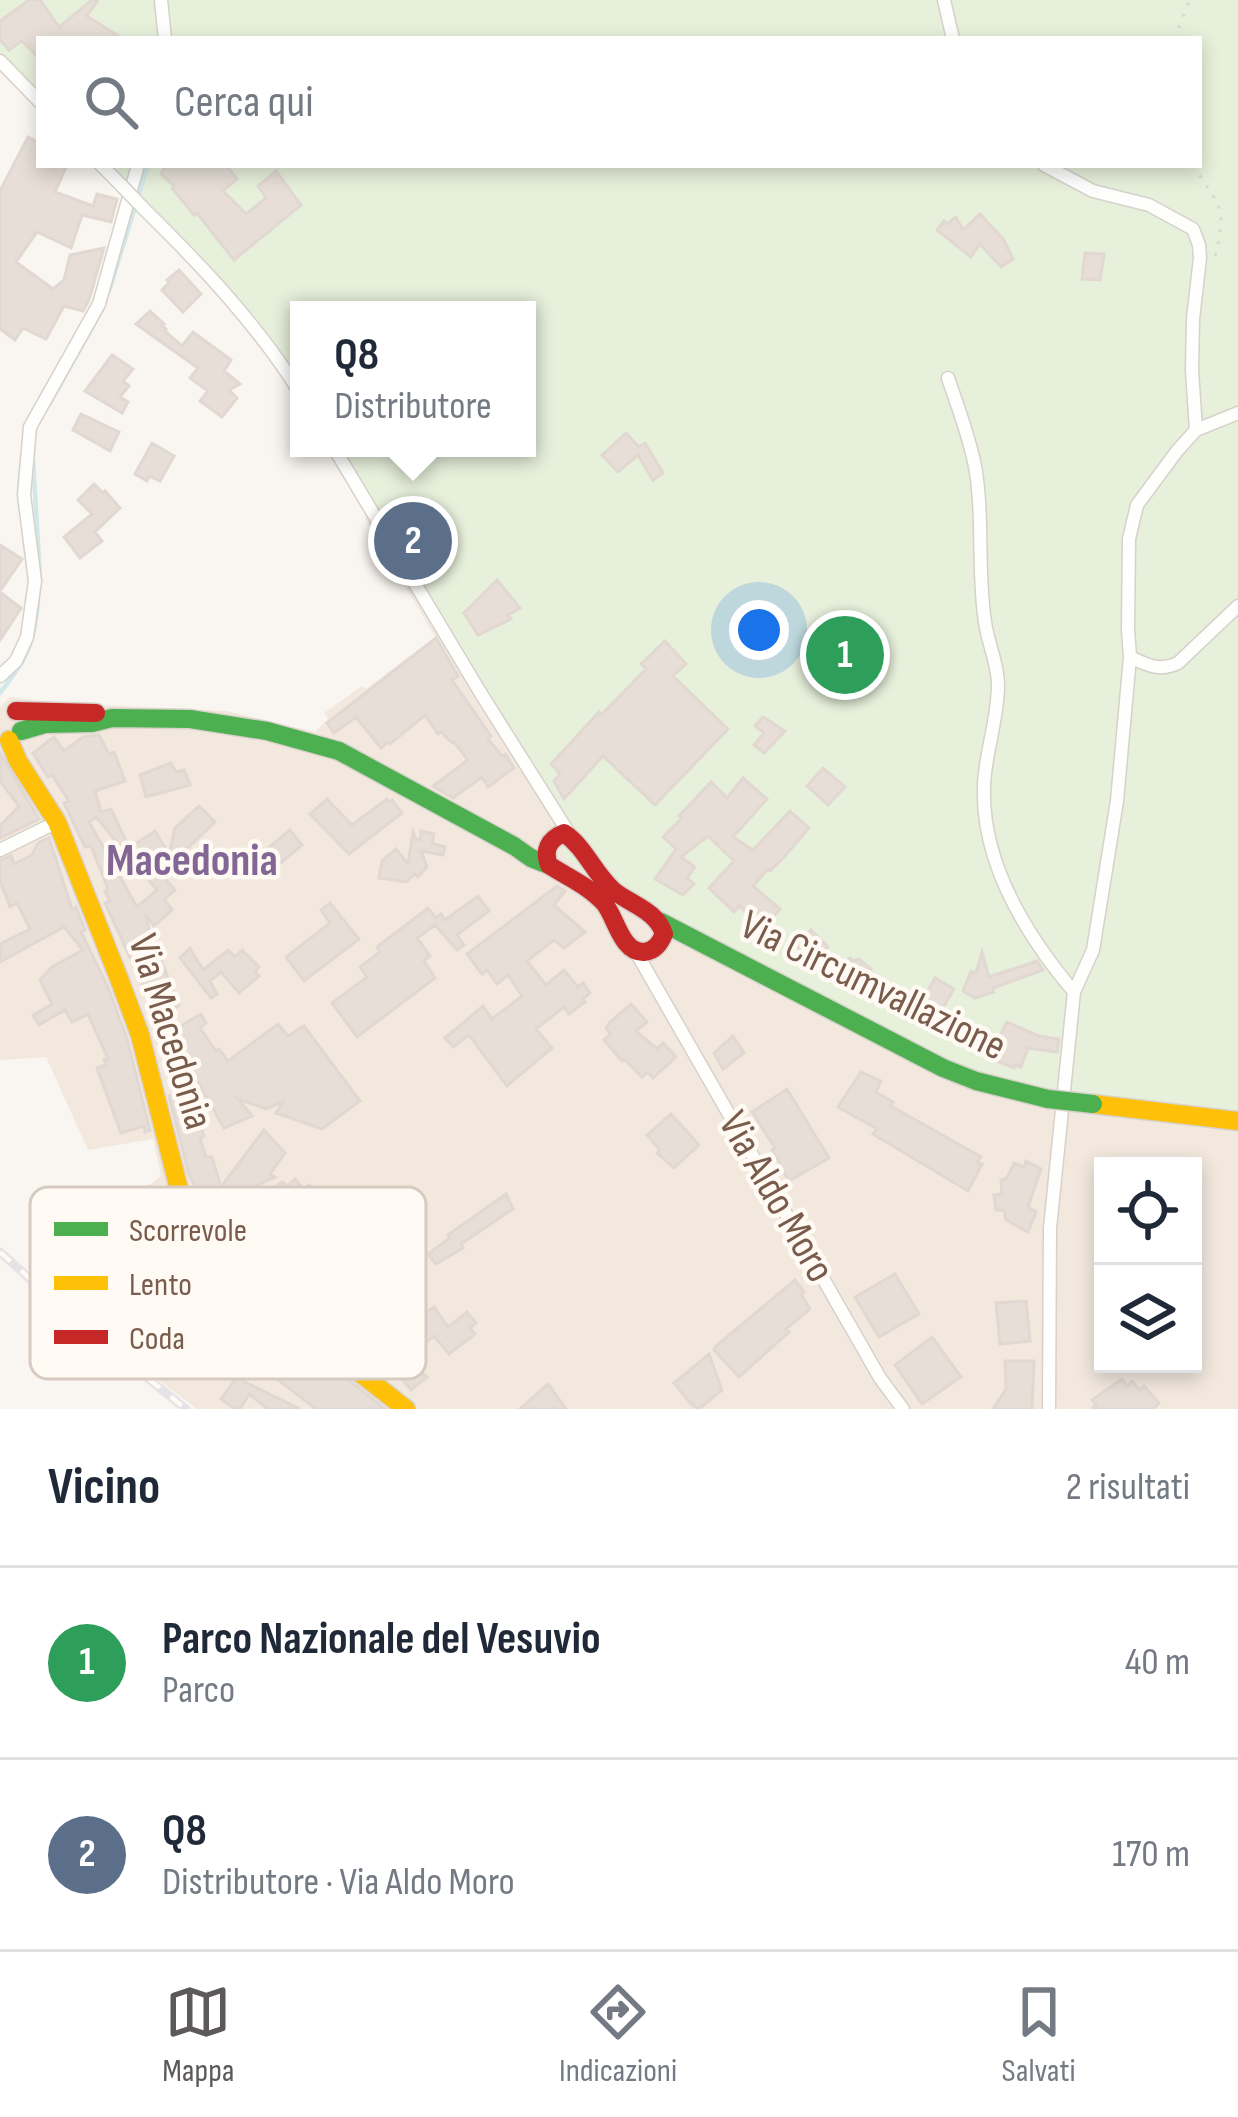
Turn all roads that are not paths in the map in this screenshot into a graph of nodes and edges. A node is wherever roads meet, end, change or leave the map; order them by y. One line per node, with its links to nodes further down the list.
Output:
1 (160, 0): 3 (street)
2 (944, 0): 4 (street)
3 (164, 36)
4 (952, 36)
5 (0, 61): 6 (street)
6 (36, 98)
7 (104, 168): 10 (street, bridge)
8 (137, 168): 17 (street)
9 (1050, 168): 13 (street)
10 (290, 377)
11 (948, 378): 25 (street)
12 (1238, 413): 13 (street)
13 (1196, 430): 16 (street)
14 (339, 457): 20 (street)
15 (1238, 606): 16 (street)
16 (1130, 657): 25 (street)
17 (0, 676)
18 (7, 721): 19 (main road, Via Macedonia); 21 (main road)
19 (57, 822): 22 (street); 27 (main road, Via Macedonia)
20 (557, 840): 21 (main road); 23 (main road); 24 (main road)
21 (514, 846): 23 (main road)
22 (0, 850)
23 (549, 866): 24 (main road)
24 (654, 940): 26 (main road, Via Circumvallazione, bridge); 30 (street, Via Aldo Moro)
25 (1074, 992): 31 (street)
26 (1238, 1121)
27 (178, 1187)
28 (369, 1379): 29 (main road, Via Macedonia)
29 (406, 1409)
30 (903, 1409)
31 (1049, 1409)

